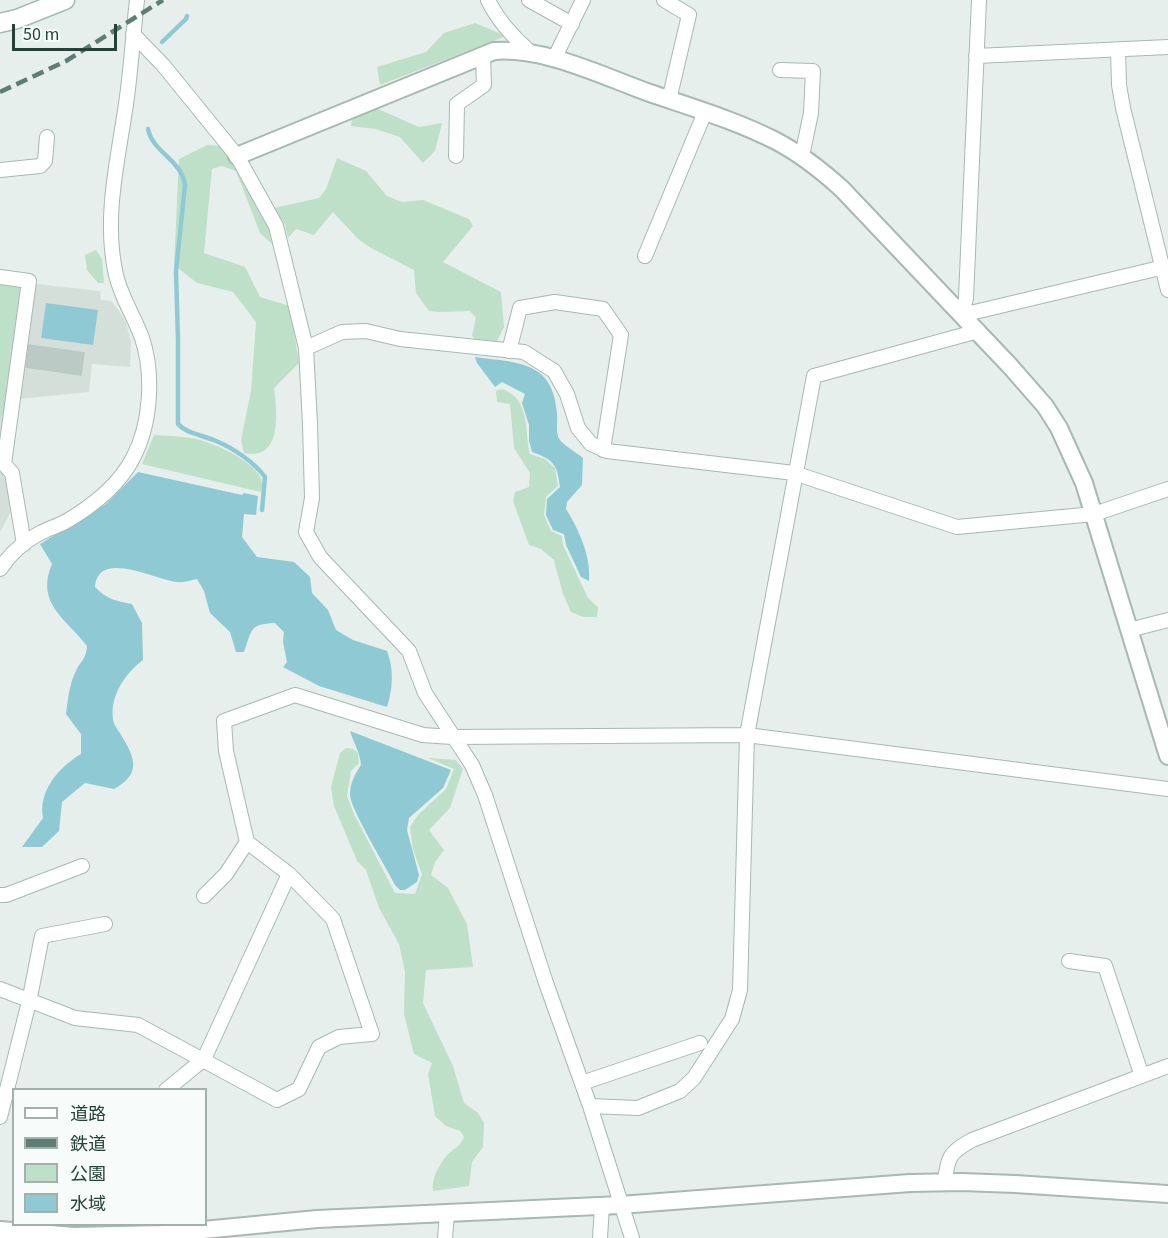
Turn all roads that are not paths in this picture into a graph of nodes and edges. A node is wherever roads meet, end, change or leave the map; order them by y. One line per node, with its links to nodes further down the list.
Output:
1 (65, 0): 8 (main road)
2 (137, 0): 10 (street)
3 (488, 0): 13 (street)
4 (529, 0): 9 (street)
5 (583, 0): 9 (street)
6 (664, 0): 18 (street)
7 (979, 0): 15 (street)
8 (0, 23)
9 (572, 24): 16 (street)
10 (133, 34): 21 (street); 37 (street)
11 (1168, 47): 12 (street)
12 (1118, 50): 15 (street); 26 (street)
13 (529, 51): 14 (street); 16 (street)
14 (483, 56): 21 (street); 22 (street)
15 (976, 56): 29 (street)
16 (554, 59): 18 (street)
17 (780, 70): 23 (street)
18 (669, 100): 19 (street)
19 (705, 112): 23 (street); 25 (street)
20 (47, 137): 24 (street)
21 (237, 156): 31 (street)
22 (456, 156)
23 (802, 156): 29 (street)
24 (0, 170)
25 (645, 256)
26 (1165, 267): 28 (street); 29 (street)
27 (0, 277): 37 (street)
28 (1168, 290)
29 (962, 315): 30 (street)
30 (978, 332): 34 (street); 36 (street)
31 (306, 348): 32 (street); 42 (street)
32 (509, 351): 33 (street); 33 (street)
33 (603, 450): 34 (street)
34 (794, 473): 36 (street); 41 (street)
35 (1168, 489): 36 (street)
36 (1094, 514): 40 (street)
37 (24, 544): 38 (street)
38 (0, 569)
39 (1168, 620): 40 (street)
40 (1129, 630): 43 (street)
41 (747, 735): 42 (street); 44 (street); 60 (street)
42 (452, 737): 45 (street); 58 (street)
43 (1168, 756)
44 (1168, 789)
45 (247, 842): 47 (street); 49 (street)
46 (82, 866): 48 (street)
47 (289, 874): 55 (street); 55 (street)
48 (0, 895)
49 (204, 896)
50 (105, 924): 53 (street)
51 (1069, 961): 57 (street)
52 (0, 989): 53 (street)
53 (29, 1002): 55 (street); 61 (street)
54 (700, 1043): 58 (street)
55 (204, 1059): 59 (street)
56 (1168, 1066): 57 (street)
57 (1143, 1076): 62 (street)
58 (582, 1083): 60 (street)
59 (167, 1088)
60 (590, 1106): 65 (street)
61 (0, 1117)
62 (945, 1183): 63 (street); 65 (street)
63 (1168, 1194)
64 (602, 1206): 65 (street); 66 (street); 70 (street)
65 (620, 1206): 71 (street)
66 (447, 1214): 68 (street); 69 (street)
67 (0, 1230): 68 (street)
68 (68, 1233)
69 (445, 1238)
70 (600, 1238)
71 (632, 1238)

